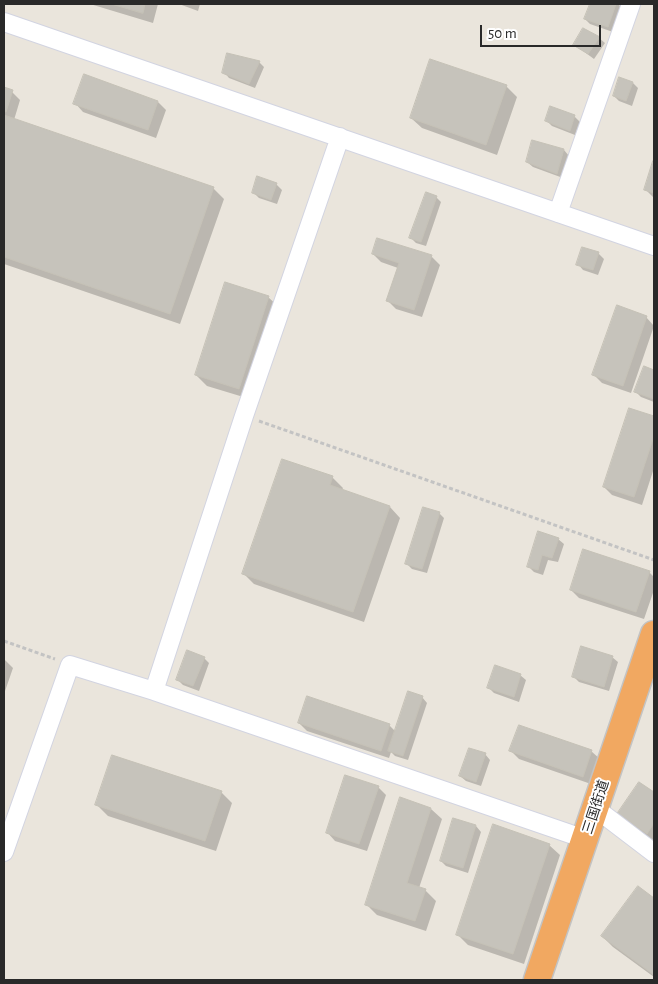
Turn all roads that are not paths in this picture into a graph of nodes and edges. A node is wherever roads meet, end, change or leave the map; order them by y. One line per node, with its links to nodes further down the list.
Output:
1 (631, 4): 4 (street)
2 (4, 22): 3 (street)
3 (340, 136): 4 (street); 7 (street)
4 (558, 213): 5 (street)
5 (654, 246)
6 (654, 634): 8 (highway, 三国街道)
7 (154, 692): 9 (street); 10 (street)
8 (595, 808): 9 (highway, 三国街道); 11 (street)
9 (585, 839): 12 (highway, 三国街道)
10 (4, 852)
11 (654, 853)
12 (537, 980)

